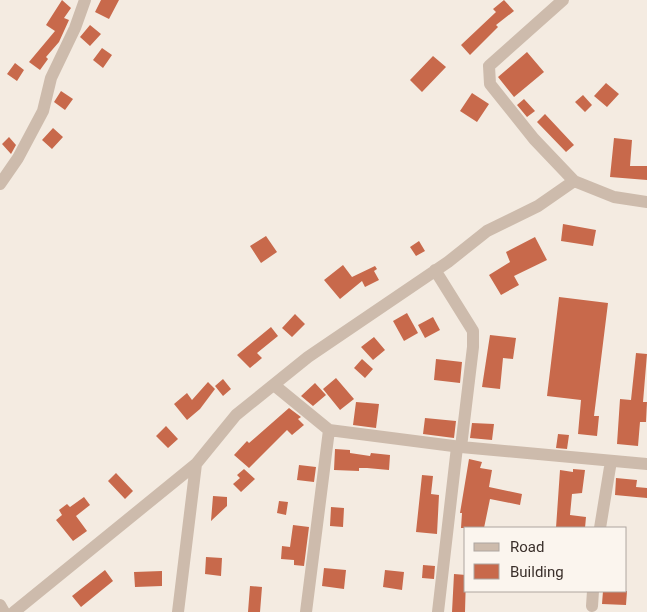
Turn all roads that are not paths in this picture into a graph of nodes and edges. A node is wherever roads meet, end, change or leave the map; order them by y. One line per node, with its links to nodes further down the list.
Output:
1 (84, 0): 4 (street)
2 (563, 0): 3 (street)
3 (574, 181): 5 (street); 6 (street)
4 (0, 184)
5 (647, 202)
6 (435, 270): 7 (street); 9 (street)
7 (274, 385): 8 (street); 11 (street)
8 (329, 430): 9 (street); 20 (street)
9 (459, 447): 10 (street); 21 (street)
10 (611, 461): 12 (street); 13 (street)
11 (196, 464): 18 (street); 19 (street)
12 (647, 464)
13 (600, 527)
14 (593, 592): 16 (street)
15 (0, 605): 17 (street)
16 (592, 606)
17 (4, 612)
18 (14, 612)
19 (178, 612)
20 (306, 612)
21 (438, 612)

